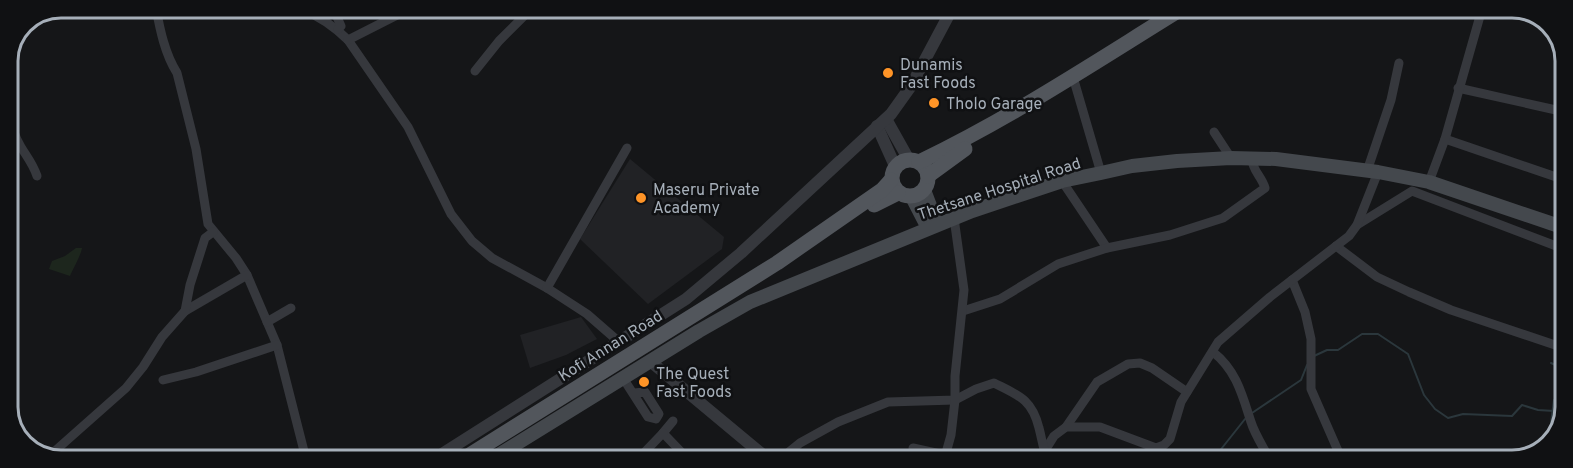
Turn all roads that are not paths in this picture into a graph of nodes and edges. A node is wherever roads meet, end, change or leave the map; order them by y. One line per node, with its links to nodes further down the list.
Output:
1 (158, 18): 34 (street)
2 (322, 18): 9 (street)
3 (337, 18): 9 (street)
4 (391, 18): 10 (street)
5 (522, 18): 12 (street)
6 (946, 18): 16 (street)
7 (1167, 18): 13 (main road, Kofi Annan Road)
8 (1479, 18): 14 (street)
9 (338, 29): 10 (street)
10 (348, 40): 40 (street)
11 (1399, 63): 23 (street)
12 (475, 71)
13 (1073, 77): 24 (street); 27 (main road, Kofi Annan Road)
14 (1458, 88): 15 (street); 18 (street)
15 (1555, 110)
16 (882, 123): 27 (street); 45 (street)
17 (1214, 132): 21 (street)
18 (1444, 139): 26 (street); 29 (street)
19 (18, 140): 25 (street)
20 (627, 148): 40 (street)
21 (1231, 158): 22 (main road, Thetsane Hospital Road); 24 (main road, Thetsane Hospital Road)
22 (1252, 159): 23 (main road, Thetsane Hospital Road); 37 (street)
23 (1373, 171): 29 (main road, Thetsane Hospital Road); 31 (street)
24 (1101, 173): 28 (main road, Thetsane Hospital Road)
25 (37, 176)
26 (1555, 177)
27 (909, 178): 33 (main road); 63 (main road, Kofi Annan Road)
28 (1062, 181): 30 (main road, Thetsane Hospital Road); 37 (street)
29 (1429, 182): 32 (main road, Thetsane Hospital Road)
30 (954, 218): 33 (main road, Thetsane Hospital Road); 43 (street)
31 (1357, 225): 35 (street); 36 (street)
32 (1555, 225)
33 (933, 226): 49 (main road, Thetsane Hospital Road)
34 (213, 232): 38 (street); 42 (street)
35 (1336, 246): 39 (street); 47 (street)
36 (1555, 246)
37 (1107, 248): 43 (street)
38 (247, 275): 42 (street); 44 (street)
39 (1292, 280): 48 (street); 74 (street)
40 (547, 288): 45 (street)
41 (291, 308): 44 (street)
42 (185, 311): 60 (street)
43 (963, 311): 54 (street)
44 (267, 322): 46 (street)
45 (618, 341): 62 (street)
46 (277, 345): 51 (street); 61 (street)
47 (1555, 345)
48 (1212, 352): 52 (street); 73 (street)
49 (650, 361): 50 (main road, Thetsane Hospital Road); 67 (street)
50 (623, 378): 53 (street); 64 (main road, Thetsane Hospital Road)
51 (163, 381)
52 (1187, 392): 56 (street); 59 (street)
53 (634, 393)
54 (955, 400): 68 (street); 70 (street); 71 (street)
55 (673, 421): 57 (street)
56 (1066, 428): 59 (street); 72 (street)
57 (663, 434): 65 (street); 66 (street)
58 (913, 448): 69 (street)
59 (1156, 448)
60 (56, 450)
61 (304, 450)
62 (448, 450)
63 (477, 450)
64 (507, 450)
65 (647, 450)
66 (679, 450)
67 (758, 450)
68 (791, 450)
69 (919, 450)
70 (947, 450)
71 (1044, 450)
72 (1048, 450)
73 (1265, 450)
74 (1338, 450)

